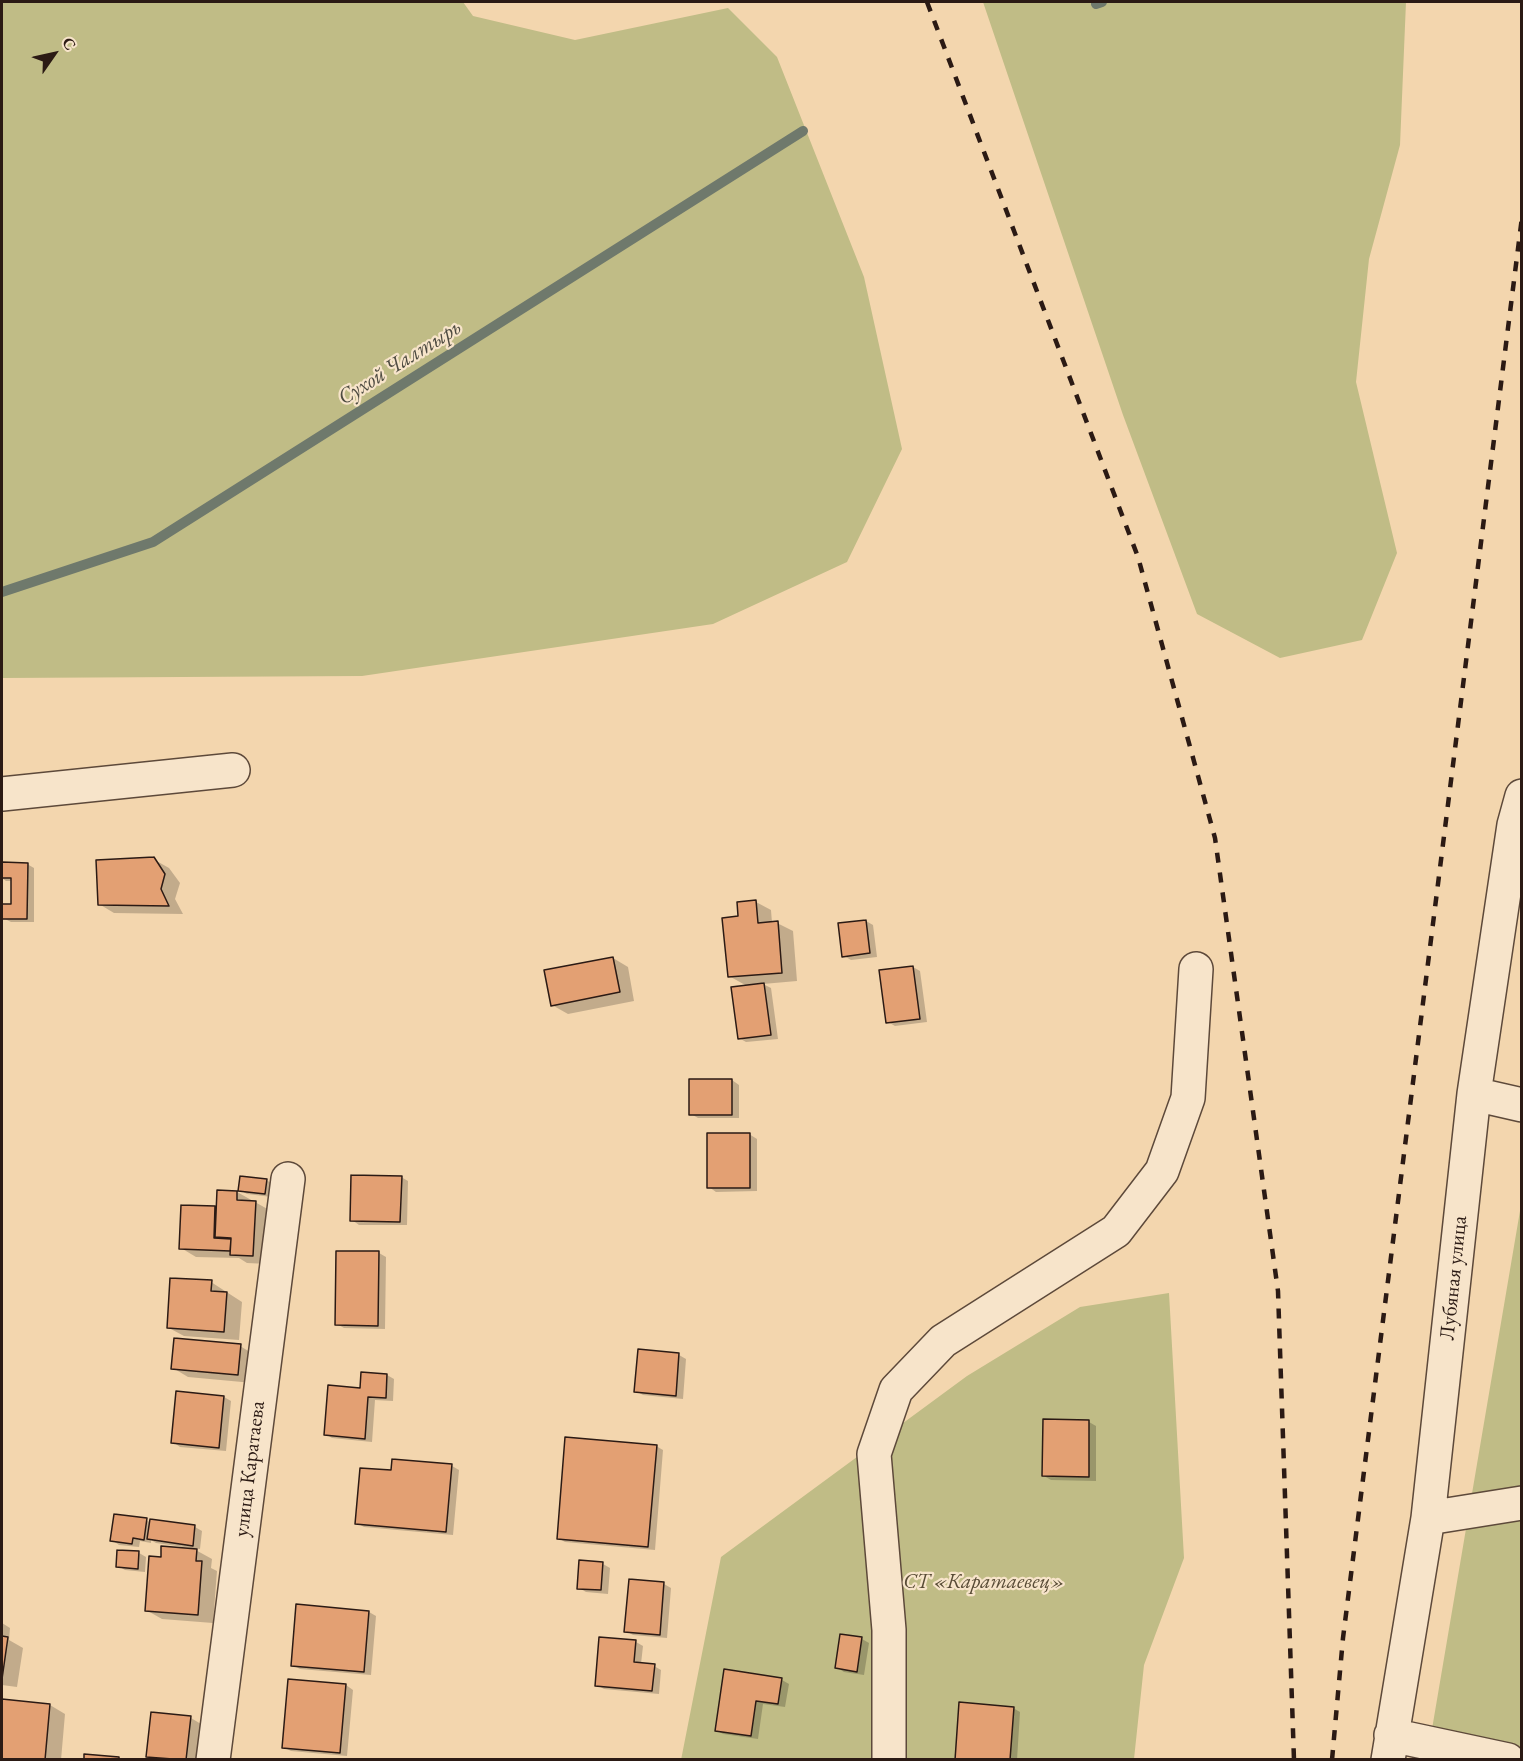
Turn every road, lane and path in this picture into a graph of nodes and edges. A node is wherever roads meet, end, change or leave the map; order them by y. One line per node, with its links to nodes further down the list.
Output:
1 (233, 770): 2 (street)
2 (2, 794)
3 (1519, 816): 5 (street, Лубяная улица)
4 (1196, 969): 12 (street)
5 (1474, 1094): 6 (street); 9 (street, Лубяная улица)
6 (1521, 1105)
7 (288, 1179): 11 (street, улица Каратаева)
8 (1521, 1503): 9 (street)
9 (1428, 1518): 10 (street, Лубяная улица)
10 (1389, 1747): 13 (street)
11 (213, 1760)
12 (889, 1760)
13 (1508, 1760)

